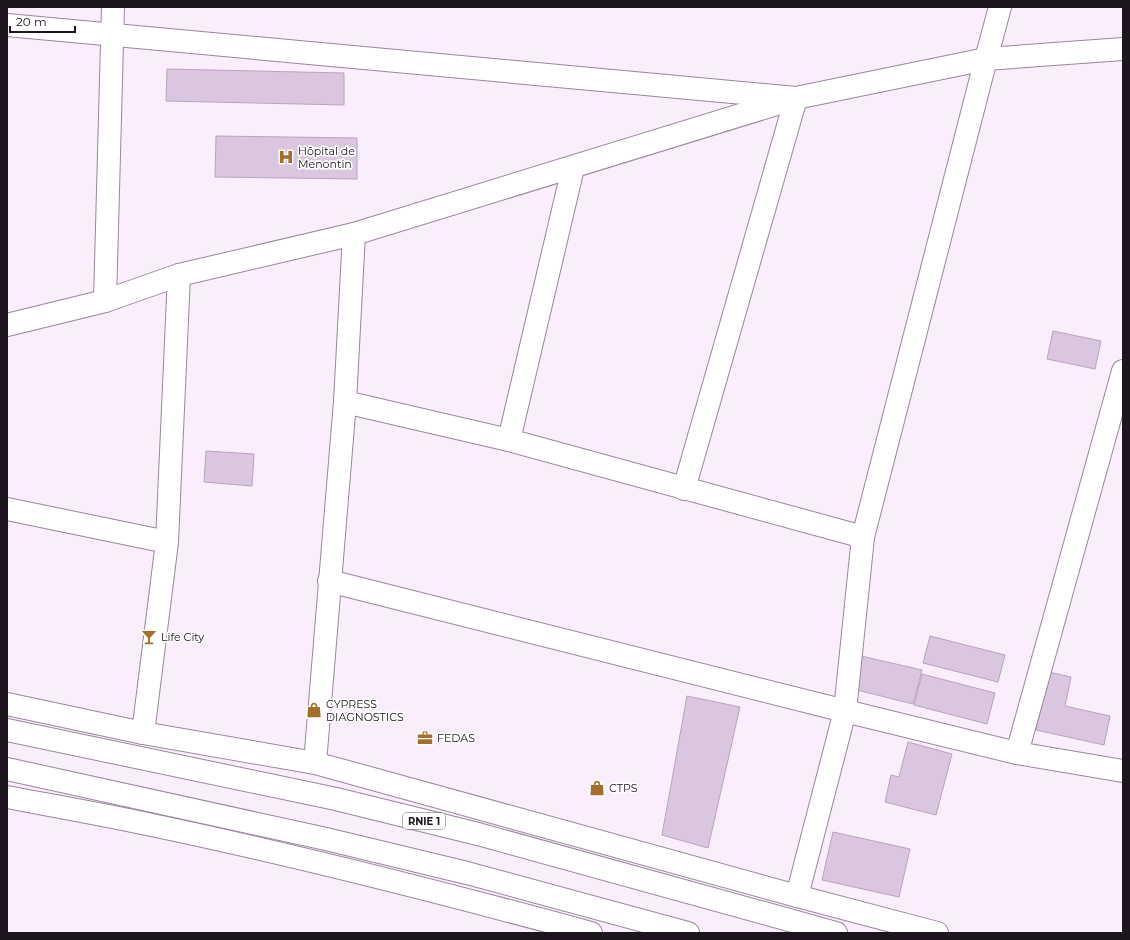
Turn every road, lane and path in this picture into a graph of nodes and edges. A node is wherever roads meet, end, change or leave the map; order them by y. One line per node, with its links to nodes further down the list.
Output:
1 (112, 7): 4 (main road)
2 (1000, 7): 6 (main road)
3 (7, 25): 4 (main road)
4 (112, 35): 7 (main road); 11 (main road)
5 (1123, 49): 6 (main road)
6 (986, 59): 7 (main road); 18 (main road)
7 (796, 98): 8 (main road); 16 (main road)
8 (573, 168): 9 (main road); 15 (main road)
9 (354, 234): 10 (main road); 14 (main road)
10 (179, 275): 11 (main road); 19 (main road)
11 (106, 301): 12 (main road)
12 (7, 325)
13 (1123, 371): 25 (main road)
14 (345, 402): 15 (main road); 20 (main road)
15 (509, 440): 16 (main road)
16 (684, 489): 18 (main road)
17 (7, 509): 19 (main road)
18 (863, 537): 22 (main road)
19 (167, 542): 24 (main road)
20 (329, 581): 22 (main road); 26 (main road)
21 (7, 704): 24 (main road)
22 (845, 711): 25 (main road); 30 (main road)
23 (7, 730): 33 (main road, RNIE 1)
24 (143, 733): 26 (main road)
25 (1017, 753): 28 (main road)
26 (315, 763): 30 (main road)
27 (7, 769): 32 (main road)
28 (1123, 771)
29 (7, 797): 31 (main road)
30 (797, 896): 34 (main road)
31 (591, 933)
32 (688, 933)
33 (836, 933)
34 (937, 933)

